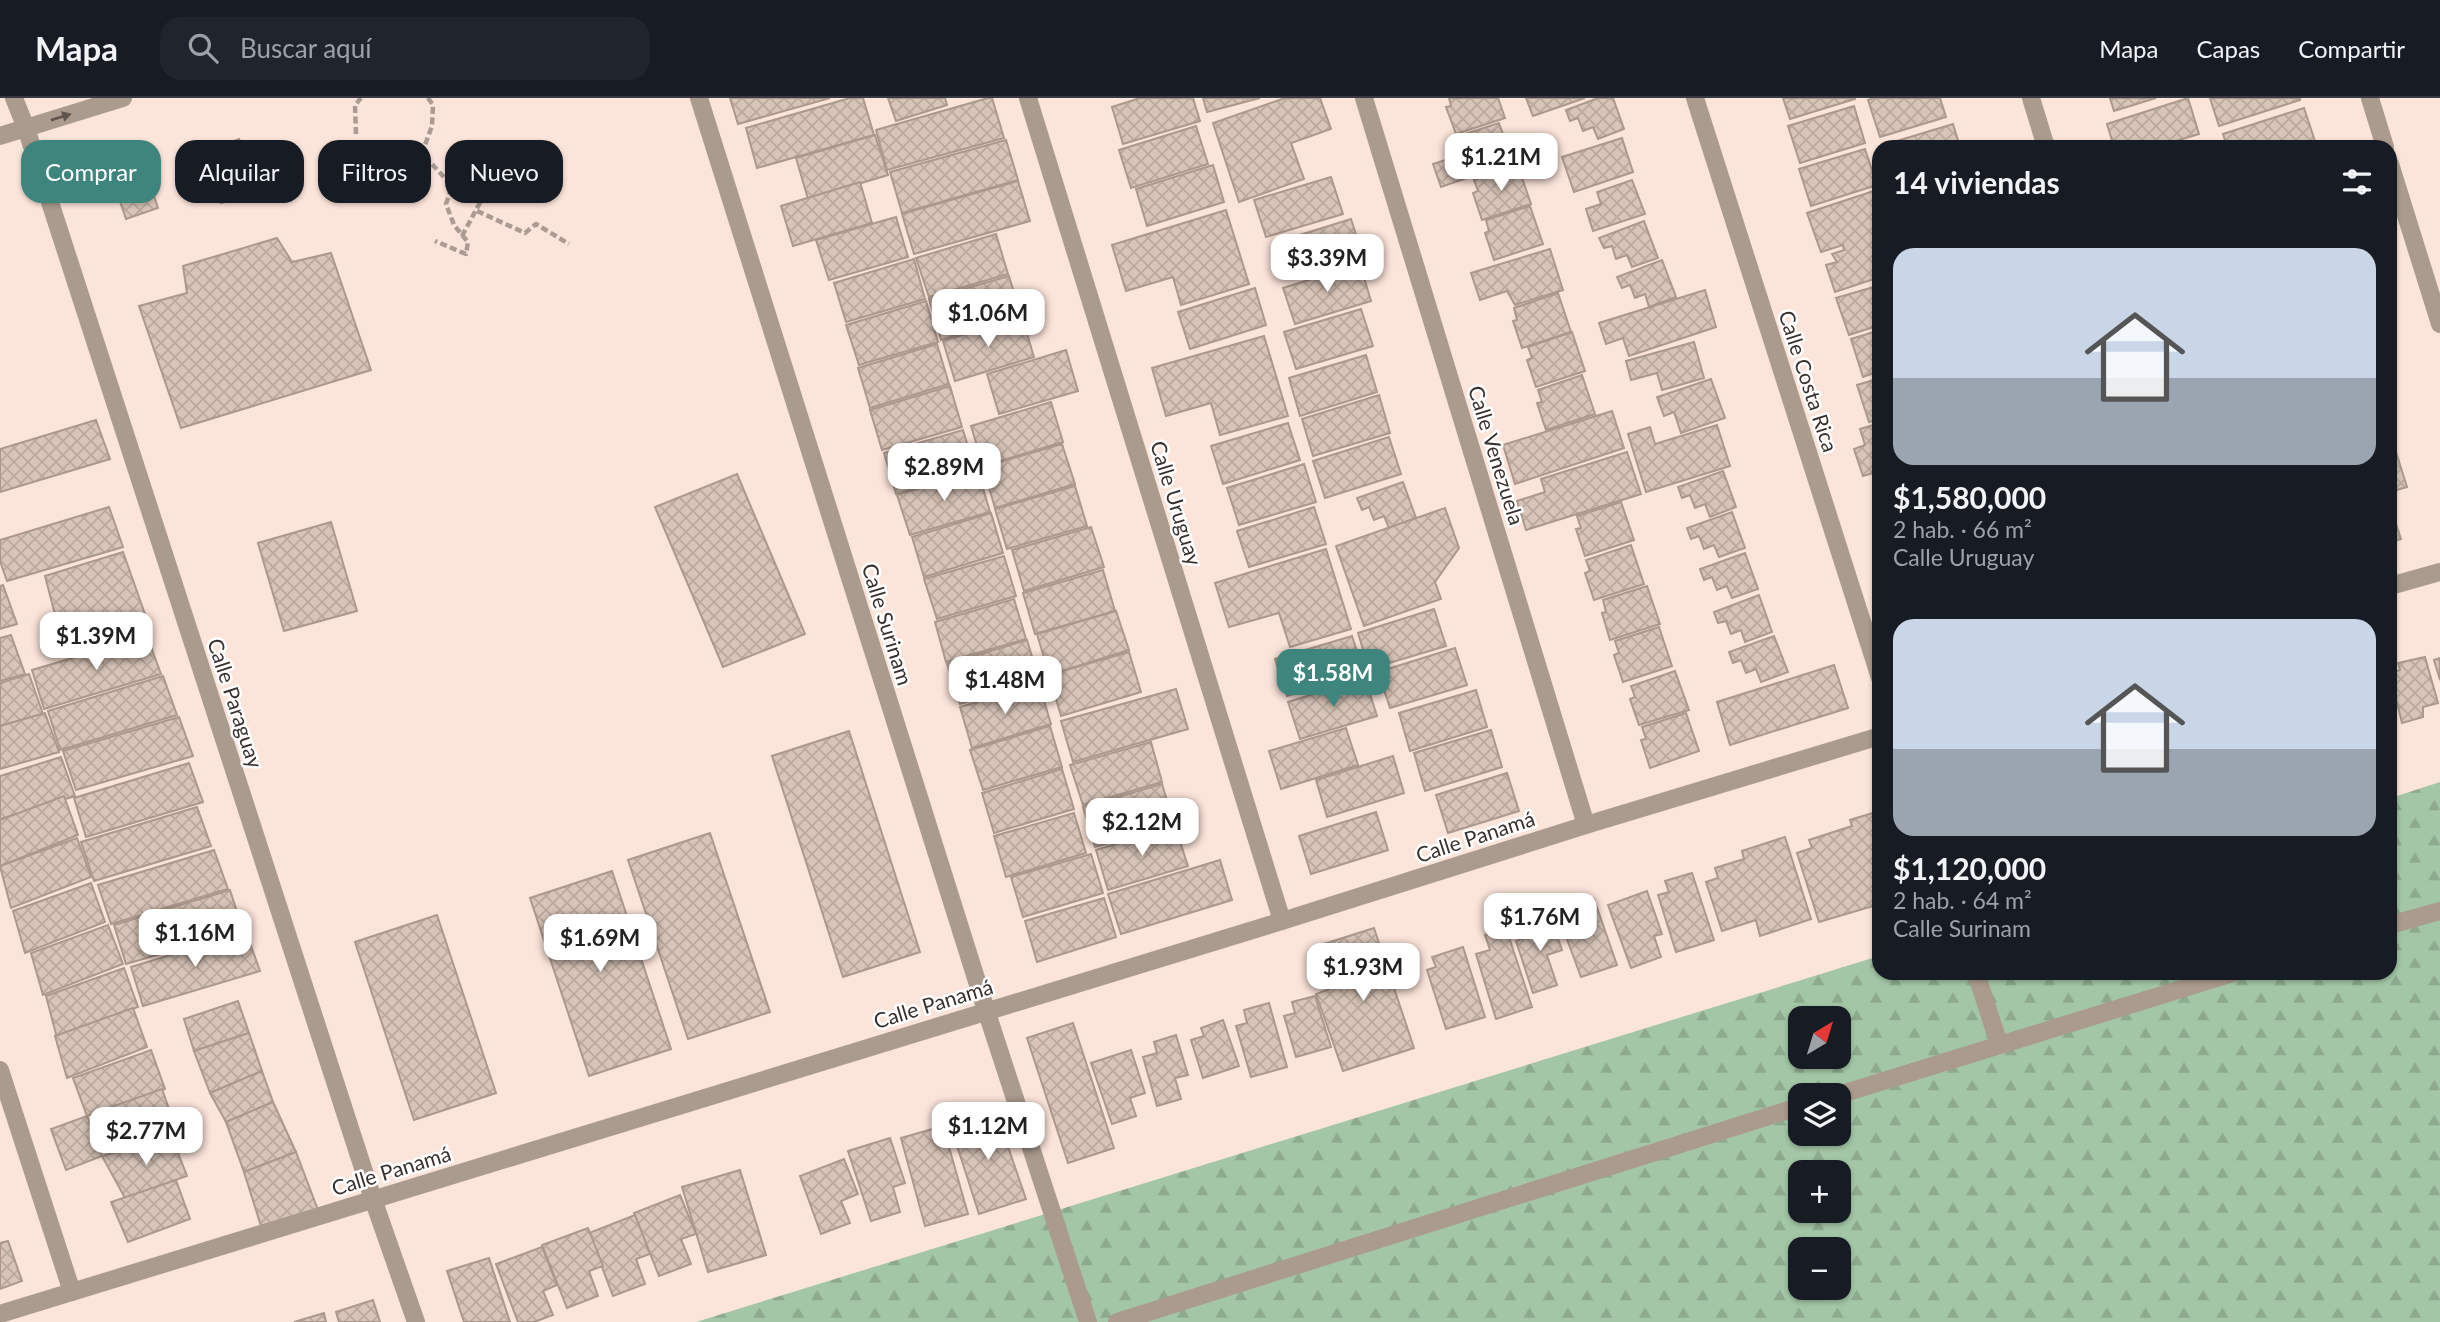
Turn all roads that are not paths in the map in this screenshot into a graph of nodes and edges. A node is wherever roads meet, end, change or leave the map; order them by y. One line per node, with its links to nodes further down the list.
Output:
1 (14, 98): 9 (street, Calle Paraguay)
2 (123, 98): 9 (street, one-way to 2)
3 (699, 98): 25 (street, Calle Surinam)
4 (1028, 98): 21 (street, Calle Uruguay)
5 (1364, 98): 19 (street, Calle Venezuela)
6 (1695, 98): 17 (street, Calle Costa Rica)
7 (2031, 98): 11 (street)
8 (2370, 98): 12 (street)
9 (26, 128): 10 (street); 30 (street, Calle Paraguay)
10 (0, 136)
11 (2044, 140)
12 (2383, 140)
13 (2397, 186): 14 (street)
14 (2440, 324)
15 (2440, 572): 16 (street)
16 (2397, 584)
17 (1872, 653)
18 (1872, 738): 19 (street, Calle Panamá)
19 (1586, 825): 21 (street, Calle Panamá)
20 (2440, 911): 22 (street)
21 (1282, 921): 25 (street, Calle Panamá)
22 (2397, 923)
23 (1978, 980): 26 (street)
24 (2210, 980): 26 (street)
25 (986, 1010): 30 (street, Calle Panamá); 34 (street, Calle Surinam)
26 (1999, 1044): 28 (street)
27 (0, 1070): 31 (street)
28 (1851, 1091)
29 (1788, 1110): 35 (street)
30 (373, 1199): 31 (street, Calle Panamá); 33 (street, Calle Paraguay)
31 (72, 1292): 32 (street, Calle Panamá)
32 (0, 1314)
33 (416, 1322)
34 (1088, 1322)
35 (1117, 1322)

